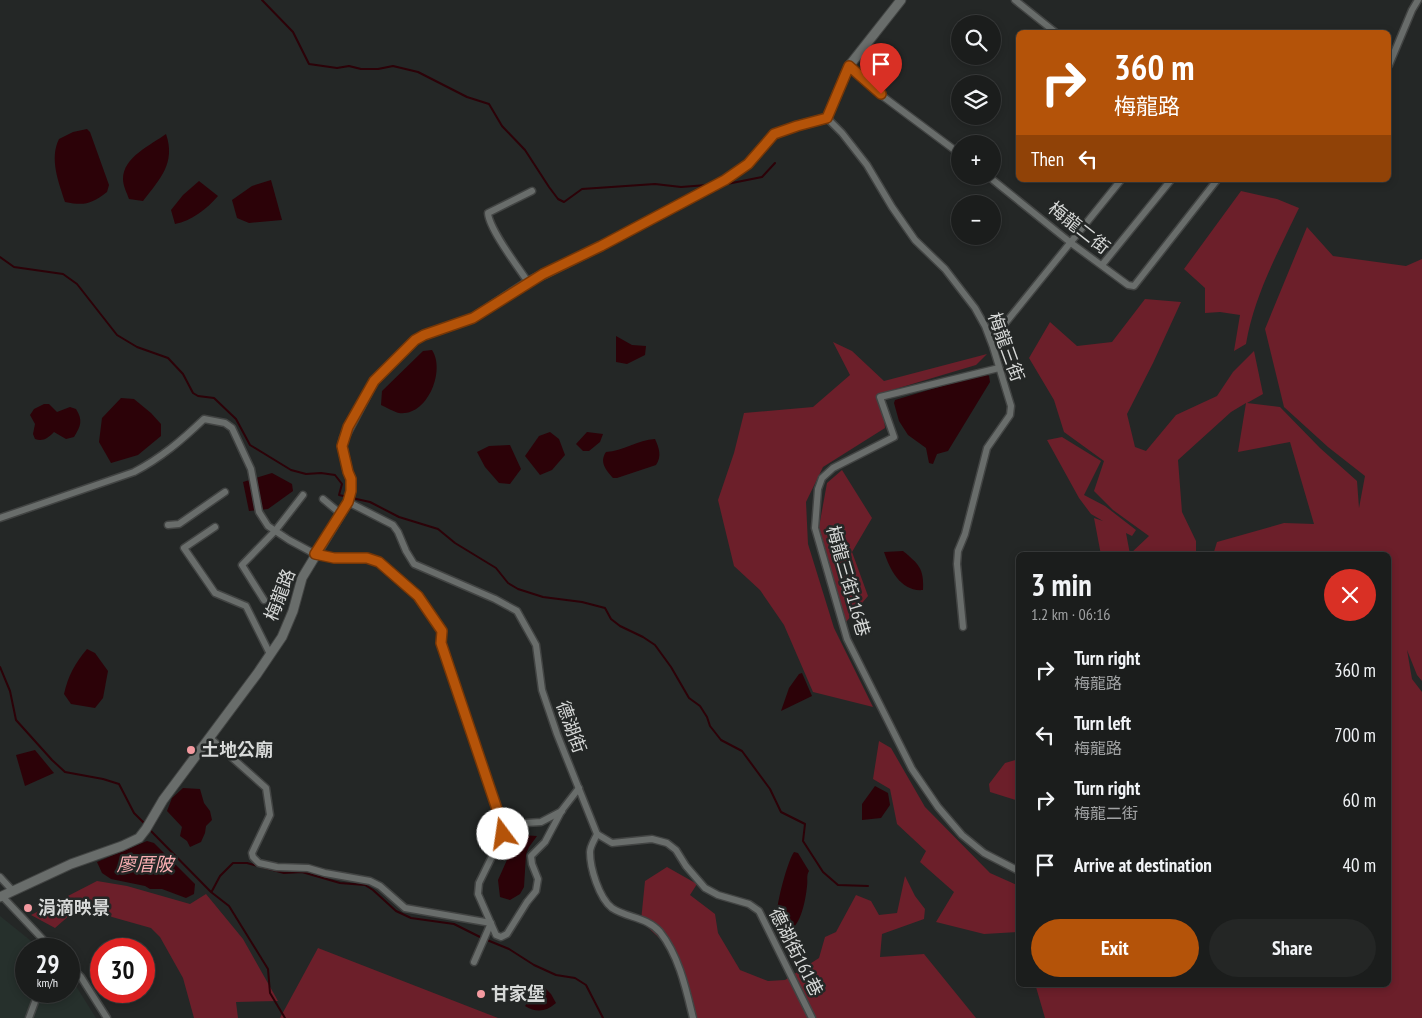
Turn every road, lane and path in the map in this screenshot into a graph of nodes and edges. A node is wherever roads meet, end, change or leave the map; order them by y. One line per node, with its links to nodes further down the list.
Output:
1 (901, 0): 6 (street)
2 (1015, 0): 4 (street)
3 (1418, 0): 5 (street)
4 (1052, 30)
5 (1391, 60)
6 (849, 66): 7 (street); 8 (street)
7 (827, 118): 16 (street); 18 (street, 梅龍三街)
8 (951, 147)
9 (1119, 182): 14 (street)
10 (1169, 182): 15 (street)
11 (1215, 182): 15 (street, 梅龍二街)
12 (999, 185): 14 (street, 梅龍二街)
13 (532, 190): 16 (street)
14 (1071, 243): 15 (street, 梅龍二街); 17 (street)
15 (1102, 265)
16 (528, 282): 21 (street)
17 (1003, 326)
18 (999, 368): 30 (street, 梅龍三街); 37 (street, 梅龍三街116巷)
19 (225, 492): 25 (street)
20 (303, 495): 27 (street)
21 (349, 499): 23 (street, 梅龍路); 33 (street, 德湖街)
22 (323, 500): 23 (street)
23 (340, 514): 28 (street, 梅龍路)
24 (0, 518): 27 (street)
25 (168, 525)
26 (214, 527): 31 (street)
27 (276, 531): 28 (street); 29 (street)
28 (315, 554): 31 (street, 梅龍路); 35 (street)
29 (264, 600)
30 (963, 627)
31 (270, 654): 32 (street, 梅龍路)
32 (210, 738): 39 (street, 梅龍路); 41 (street)
33 (579, 788): 34 (street); 36 (street, 德湖街)
34 (562, 810): 35 (street); 41 (street)
35 (503, 834): 41 (street)
36 (597, 834): 48 (street); 49 (street, 德湖街161巷)
37 (1016, 870)
38 (0, 877): 39 (street)
39 (12, 890): 40 (street, 梅龍路)
40 (0, 896): 42 (street)
41 (491, 924): 43 (street)
42 (41, 938)
43 (474, 962)
44 (80, 976): 47 (street)
45 (35, 1003): 46 (street)
46 (29, 1018)
47 (107, 1018)
48 (692, 1018)
49 (812, 1018)

